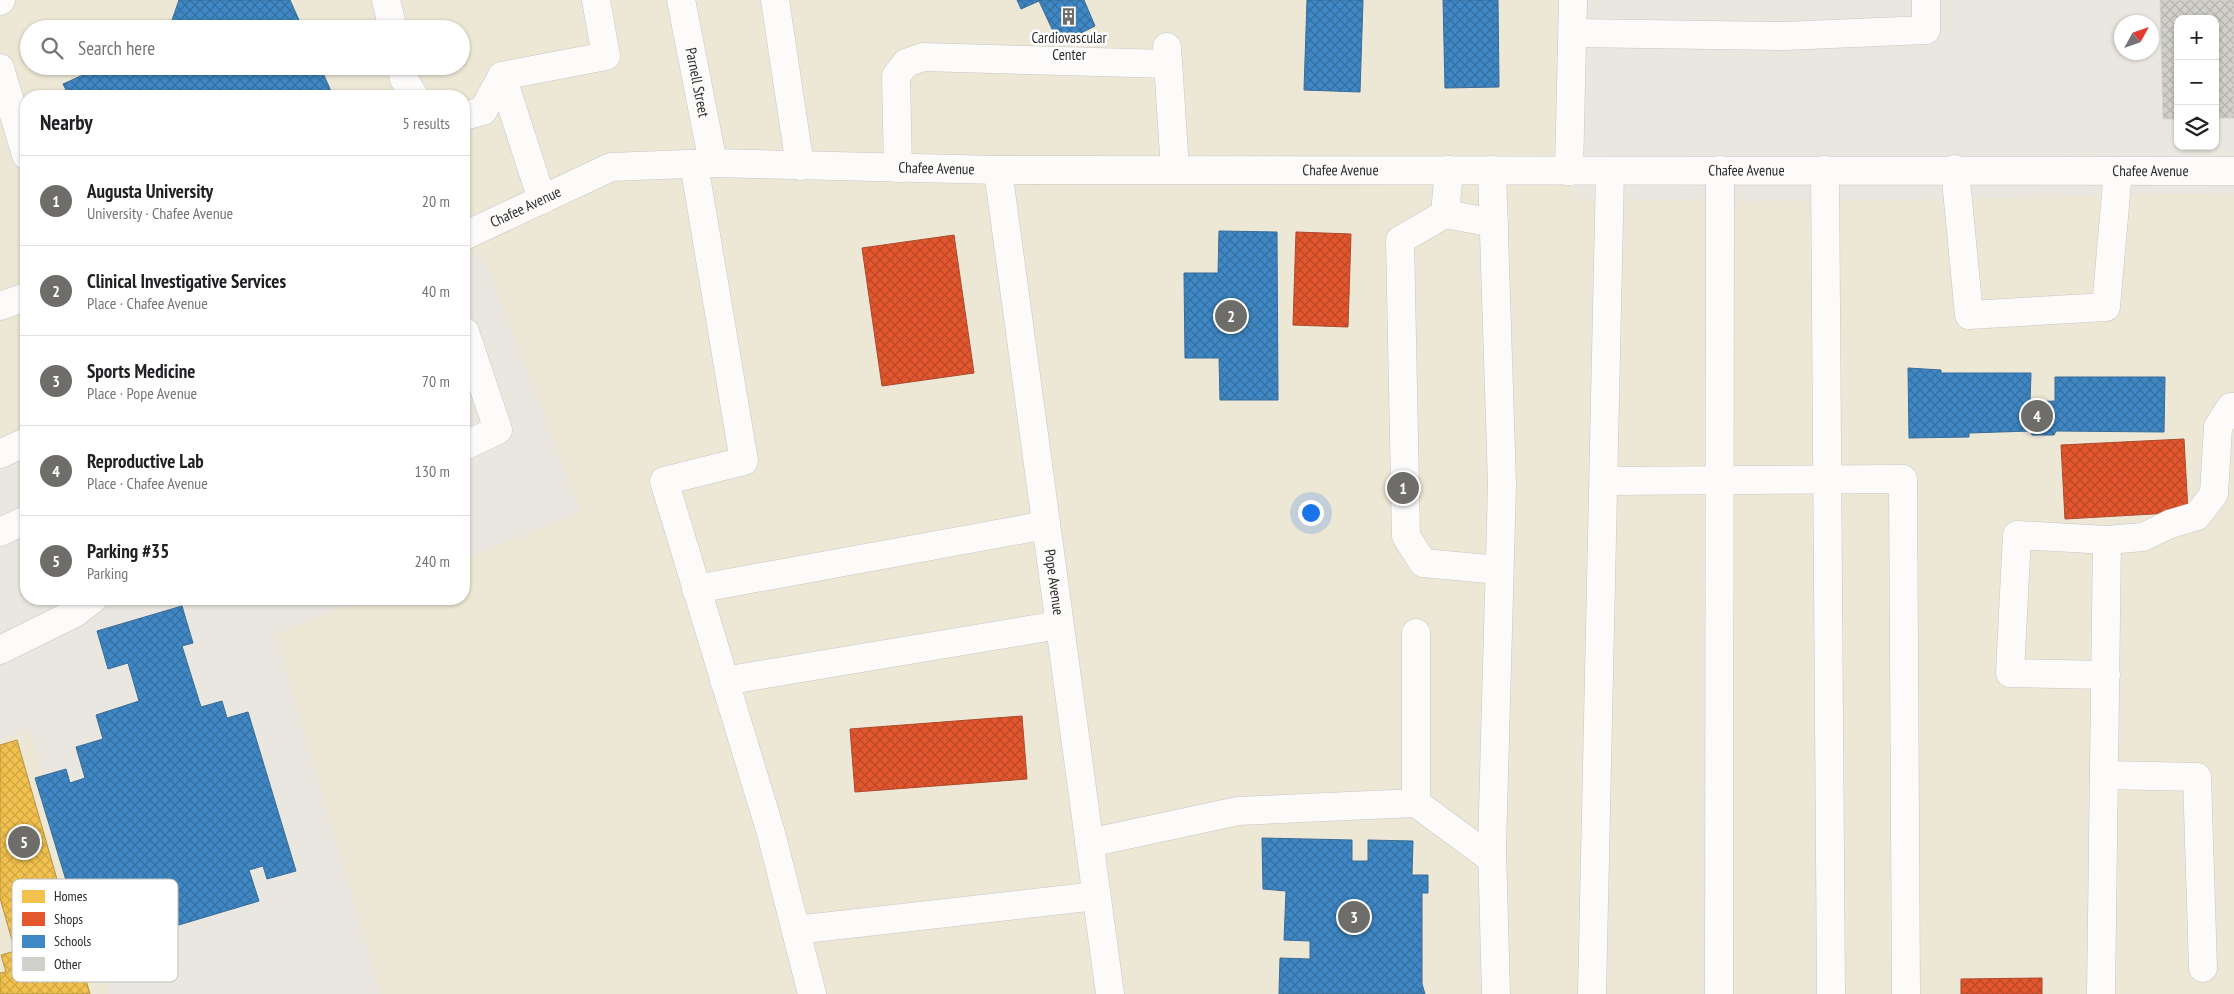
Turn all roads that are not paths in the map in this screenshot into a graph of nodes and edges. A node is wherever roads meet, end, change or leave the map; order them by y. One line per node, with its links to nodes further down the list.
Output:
1 (386, 0): 7 (street)
2 (596, 0): 11 (street)
3 (681, 0): 15 (street, Parnell Street)
4 (775, 0): 16 (street)
5 (1573, 0): 8 (street)
6 (1926, 0): 8 (street)
7 (391, 20)
8 (1573, 33): 27 (street)
9 (0, 68): 14 (street)
10 (403, 75): 12 (street)
11 (502, 76): 13 (street); 29 (street)
12 (410, 90)
13 (470, 114)
14 (20, 136)
15 (703, 164): 16 (street, Chafee Avenue); 29 (street, Chafee Avenue); 48 (street, Parnell Street)
16 (800, 166): 17 (street, Chafee Avenue)
17 (898, 168): 19 (street, Chafee Avenue); 20 (street)
18 (1955, 169): 25 (street, Chafee Avenue); 28 (street, Chafee Avenue); 28 (street)
19 (998, 170): 20 (street, Chafee Avenue); 44 (street, Pope Avenue)
20 (1174, 170): 21 (street, Chafee Avenue)
21 (1449, 170): 22 (street, Chafee Avenue); 30 (street)
22 (1492, 170): 27 (street, Chafee Avenue); 31 (street)
23 (1610, 170): 24 (street, Chafee Avenue); 27 (street, Chafee Avenue); 42 (street)
24 (1720, 170): 25 (street, Chafee Avenue); 41 (street)
25 (1825, 170): 40 (street)
26 (2234, 170): 28 (street, Chafee Avenue)
27 (1569, 171)
28 (2118, 171)
29 (542, 200): 32 (street, Chafee Avenue)
30 (1445, 214): 31 (street); 47 (street)
31 (1494, 223): 47 (street)
32 (470, 233)
33 (20, 299): 34 (street)
34 (0, 306)
35 (470, 347): 37 (street)
36 (2234, 407): 46 (street)
37 (470, 443)
38 (20, 445): 39 (street)
39 (0, 454)
40 (1827, 479): 41 (street); 67 (street); 68 (street)
41 (1720, 480): 42 (street); 66 (street)
42 (1604, 481): 65 (street)
43 (20, 523): 45 (street)
44 (1046, 525): 48 (street); 50 (street, Pope Avenue)
45 (0, 532)
46 (2107, 540): 53 (street); 53 (street)
47 (1499, 570): 58 (street)
48 (696, 589): 54 (street)
49 (85, 605): 52 (street)
50 (1059, 625): 54 (street); 57 (street, Pope Avenue)
51 (1416, 633): 56 (street)
52 (0, 650)
53 (2106, 675): 55 (street)
54 (724, 681): 60 (street)
55 (2104, 775): 61 (street); 69 (street)
56 (1416, 802): 57 (street); 58 (street)
57 (1089, 843): 59 (street, Pope Avenue)
58 (1492, 859): 64 (street)
59 (1096, 896): 60 (street); 63 (street, Pope Avenue)
60 (796, 930): 62 (street)
61 (2203, 968)
62 (812, 994)
63 (1110, 994)
64 (1496, 994)
65 (1592, 994)
66 (1719, 994)
67 (1831, 994)
68 (1906, 994)
69 (2101, 994)

